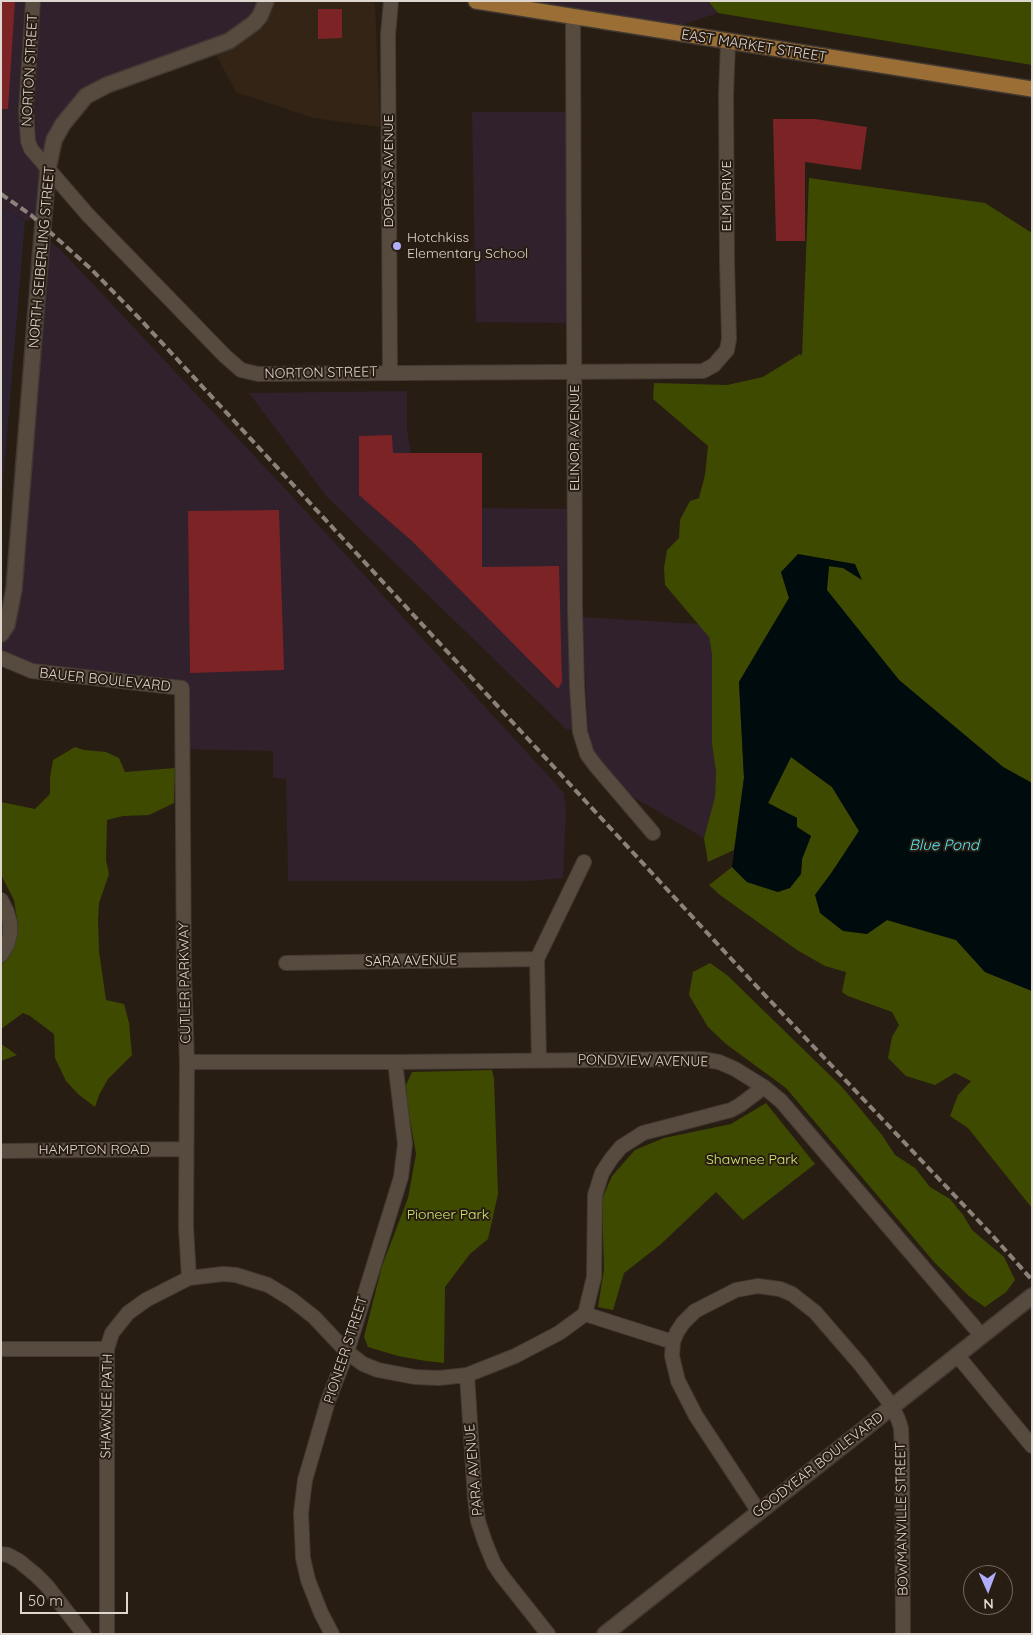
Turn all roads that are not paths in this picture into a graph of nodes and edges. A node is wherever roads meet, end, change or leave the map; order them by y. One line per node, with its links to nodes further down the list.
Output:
1 (33, 1): 8 (street, NORTON STREET)
2 (266, 1): 8 (street, NORTH SEIBERLING STREET)
3 (391, 1): 10 (street, DORCAS AVENUE)
4 (476, 1): 5 (main road, EAST MARKET STREET)
5 (573, 18): 6 (main road, EAST MARKET STREET); 11 (street, ELINOR AVENUE)
6 (728, 42): 7 (main road, EAST MARKET STREET); 9 (street, ELM DRIVE)
7 (1032, 89)
8 (48, 169): 10 (street, NORTON STREET); 12 (street, NORTH SEIBERLING STREET)
9 (727, 350): 11 (street, NORTON STREET)
10 (390, 372): 11 (street, NORTON STREET)
11 (575, 372): 15 (street, ELINOR AVENUE)
12 (1, 634)
13 (1, 658): 14 (street, BAUER BOULEVARD)
14 (182, 688): 22 (street, CUTLER PARKWAY)
15 (653, 834)
16 (584, 862): 19 (street)
17 (1, 900): 18 (street)
18 (1, 955)
19 (537, 960): 20 (street, SARA AVENUE); 21 (street)
20 (286, 962)
21 (539, 1060): 23 (street, PONDVIEW AVENUE); 24 (street, PONDVIEW AVENUE)
22 (187, 1062): 23 (street, PONDVIEW AVENUE); 25 (street, CUTLER PARKWAY)
23 (395, 1062): 34 (street, PIONEER STREET)
24 (764, 1087): 29 (street); 30 (street, PONDVIEW AVENUE)
25 (186, 1149): 26 (street, HAMPTON ROAD); 27 (street, CUTLER PARKWAY)
26 (1, 1150)
27 (189, 1278): 32 (street, SHAWNEE PATH); 34 (street, SHAWNEE PATH)
28 (1032, 1296): 30 (street, GOODYEAR BOULEVARD)
29 (585, 1314): 31 (street); 36 (street, SHAWNEE PATH)
30 (981, 1335): 35 (street, GOODYEAR BOULEVARD)
31 (673, 1342): 37 (street, BOWMANVILLE STREET); 39 (street)
32 (107, 1348): 33 (street); 42 (street, SHAWNEE PATH)
33 (1, 1349)
34 (347, 1352): 36 (street, SHAWNEE PATH); 43 (street, PIONEER STREET)
35 (957, 1355): 37 (street, GOODYEAR BOULEVARD); 38 (street)
36 (467, 1375): 44 (street, PARA AVENUE)
37 (892, 1406): 39 (street, GOODYEAR BOULEVARD); 46 (street, BOWMANVILLE STREET)
38 (1032, 1446)
39 (759, 1512): 45 (street, GOODYEAR BOULEVARD)
40 (1, 1554): 41 (street)
41 (84, 1634)
42 (107, 1634)
43 (332, 1634)
44 (548, 1634)
45 (605, 1634)
46 (903, 1634)

